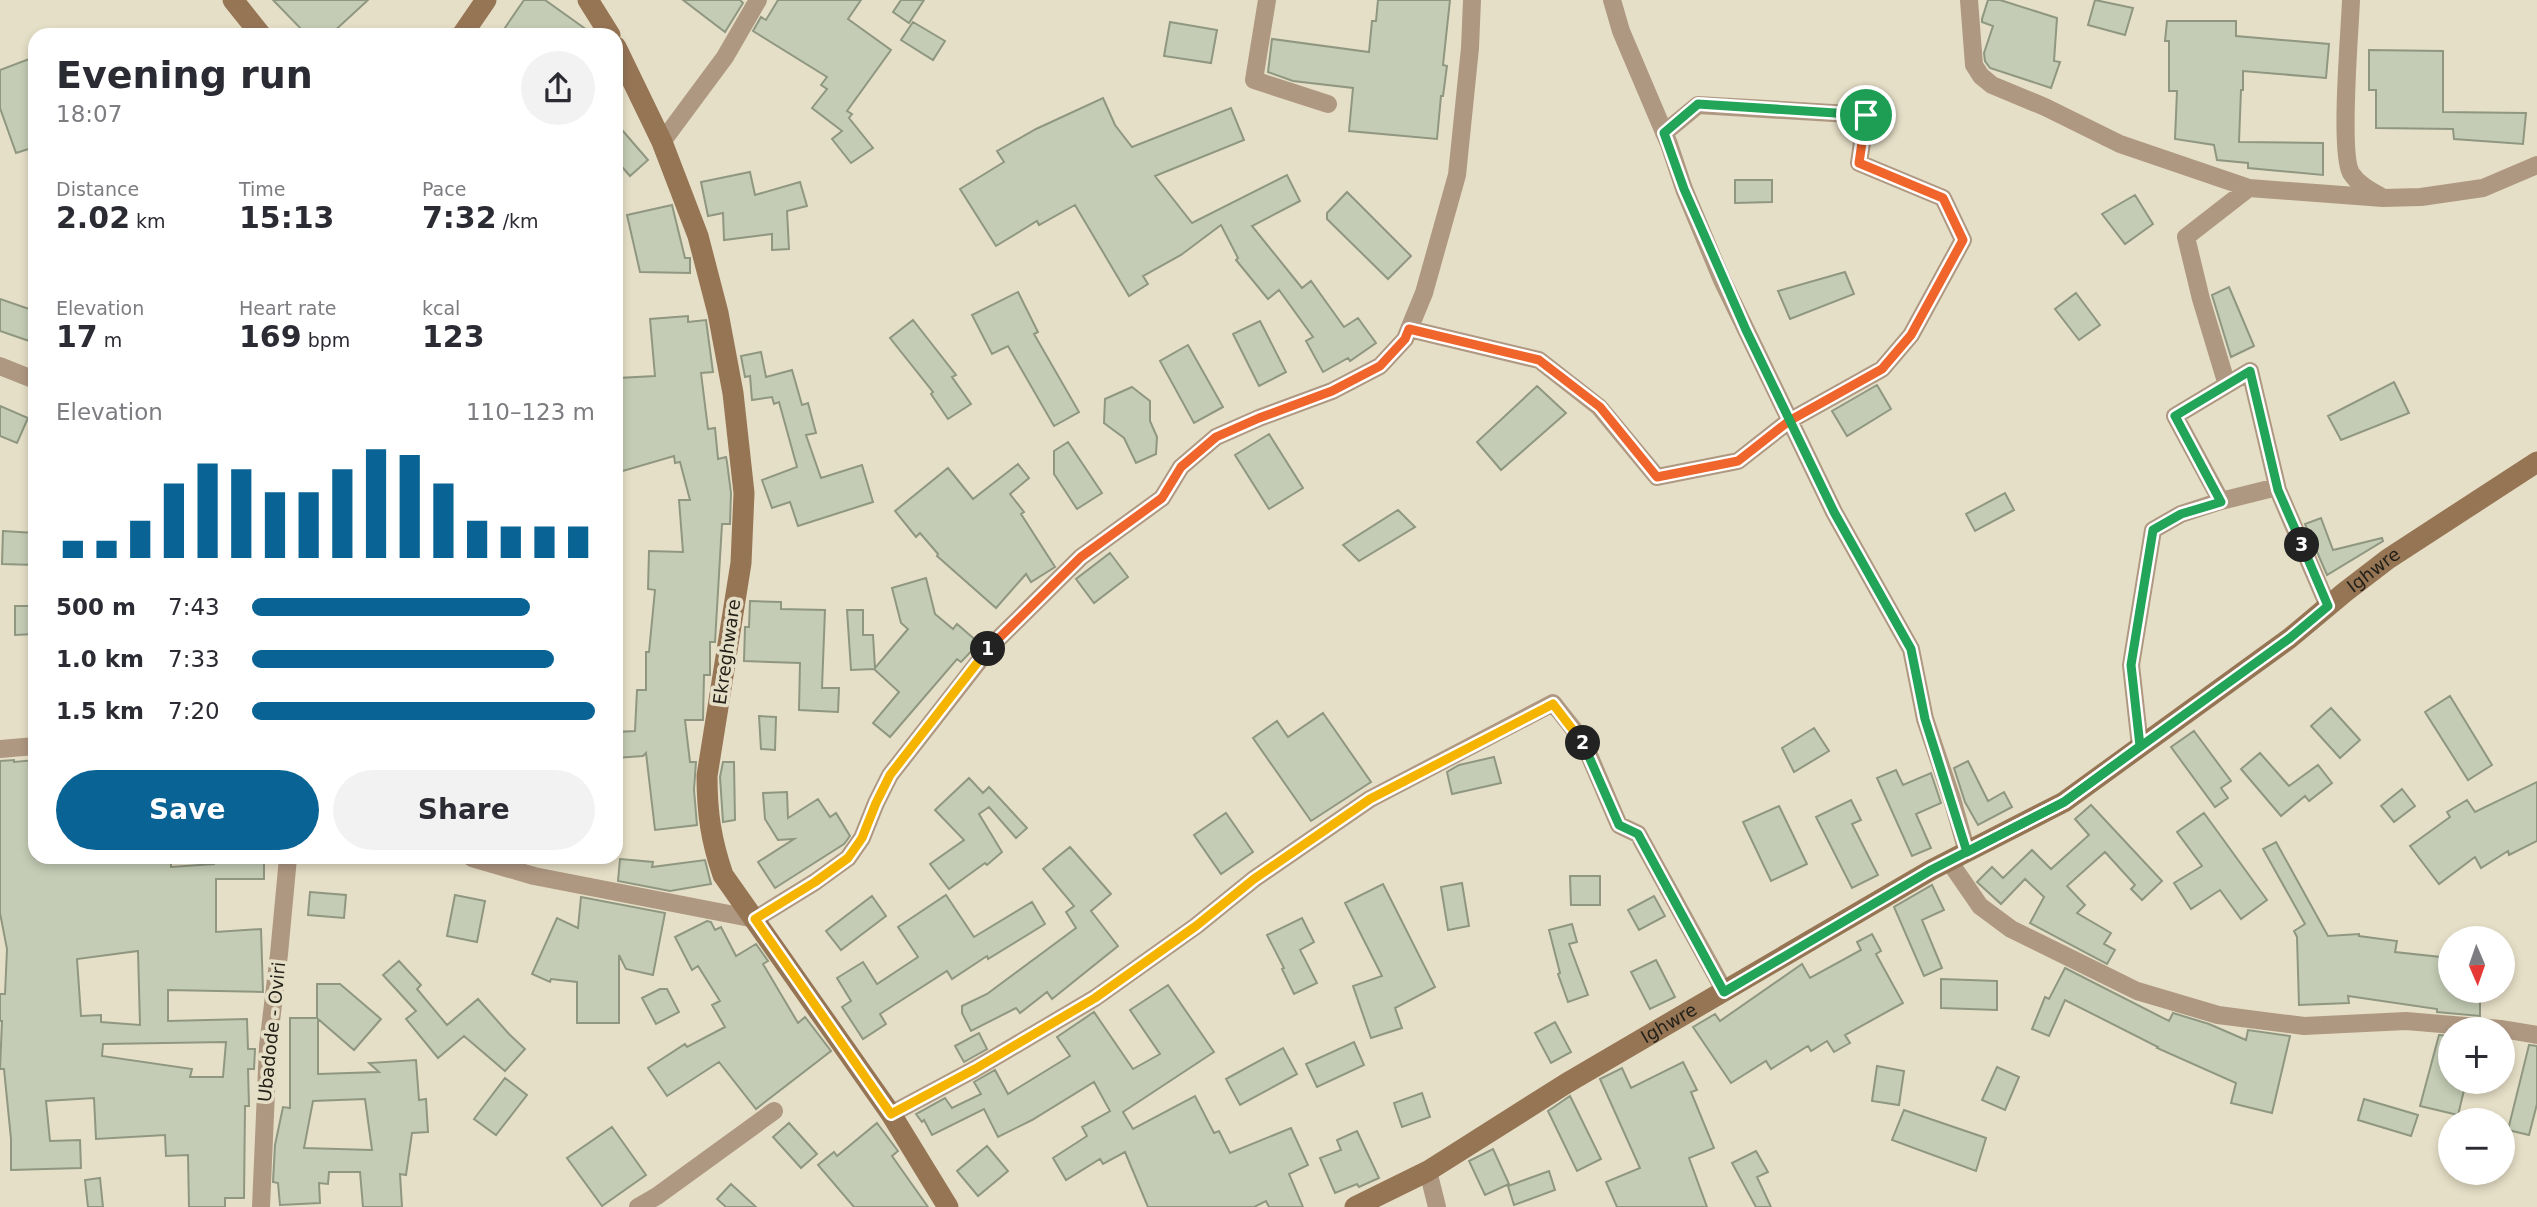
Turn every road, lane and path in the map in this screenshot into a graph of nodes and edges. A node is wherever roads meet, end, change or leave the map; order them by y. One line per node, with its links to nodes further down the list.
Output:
1 (233, 0): 10 (street)
2 (486, 0): 11 (street)
3 (587, 0): 12 (street)
4 (758, 0): 16 (street)
5 (1267, 0): 14 (street)
6 (1472, 0): 20 (street)
7 (1612, 0): 15 (street)
8 (1969, 0): 18 (street)
9 (2351, 0): 19 (street)
10 (255, 28)
11 (467, 28)
12 (605, 28)
13 (623, 61): 16 (street, Ekreghware)
14 (1328, 104)
15 (1664, 133): 24 (street); 24 (street)
16 (662, 142): 35 (street, Ekreghware)
17 (2537, 165): 19 (street)
18 (2249, 188): 19 (street); 23 (street)
19 (2383, 198)
20 (1409, 329): 24 (street); 35 (street)
21 (0, 366): 22 (street)
22 (28, 377)
23 (2227, 385): 26 (street); 27 (street)
24 (1789, 421): 32 (street)
25 (2537, 462): 28 (street, Ighwre)
26 (2277, 487): 27 (street); 28 (street)
27 (2221, 502): 29 (street)
28 (2328, 606): 29 (street, Ighwre)
29 (2140, 746): 32 (street, Ighwre)
30 (28, 747): 31 (street)
31 (0, 749)
32 (1958, 857): 36 (street, Ighwre); 37 (street)
33 (287, 864): 43 (street, Ubadode - Oviri)
34 (492, 864): 35 (street)
35 (755, 919): 41 (street, Ekreghware)
36 (1724, 992): 41 (street); 42 (street, Ighwre)
37 (2438, 1024)
38 (2515, 1031): 39 (street)
39 (2537, 1035)
40 (774, 1111): 44 (street)
41 (891, 1114): 45 (street, Ekreghware)
42 (1428, 1171): 46 (street, Ighwre); 47 (street)
43 (261, 1207)
44 (638, 1207)
45 (948, 1207)
46 (1355, 1207)
47 (1437, 1207)

